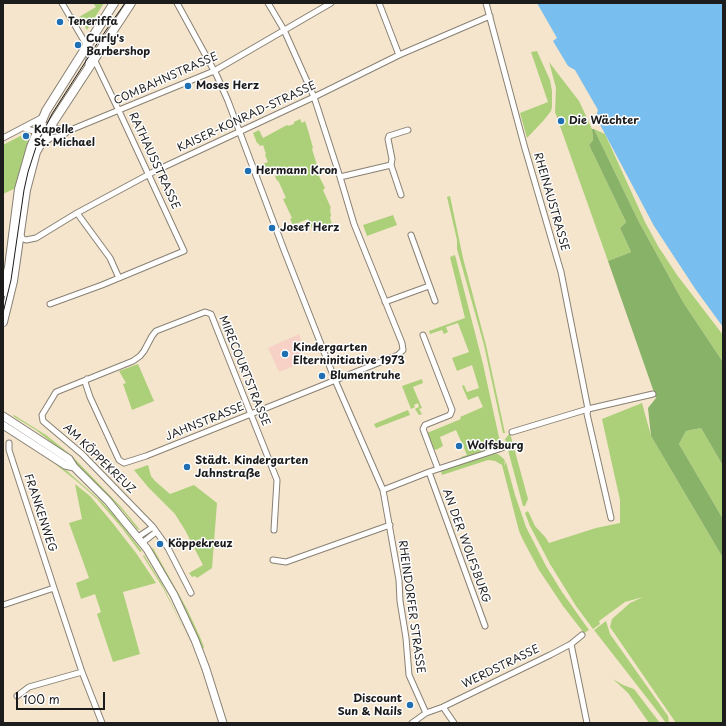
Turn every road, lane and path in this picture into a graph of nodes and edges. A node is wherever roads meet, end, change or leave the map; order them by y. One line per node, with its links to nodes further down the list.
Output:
1 (62, 3): 11 (street)
2 (114, 3): 11 (main road)
3 (131, 3): 13 (main road)
4 (177, 3): 15 (street, RHEINDORFER STRASSE)
5 (268, 3): 10 (street)
6 (331, 3): 10 (street, COMBAHNSTRASSE)
7 (379, 3): 12 (street)
8 (486, 3): 9 (street, RHEINAUSTRASSE)
9 (490, 16): 12 (street, KAISER-KONRAD-STRASSE); 44 (street, RHEINAUSTRASSE)
10 (284, 30): 15 (street, COMBAHNSTRASSE); 16 (street)
11 (87, 46): 14 (street); 18 (main road)
12 (399, 55): 16 (street, KAISER-KONRAD-STRASSE)
13 (94, 60): 14 (main road); 17 (street, RATHAUSSTRASSE)
14 (86, 71): 19 (main road)
15 (214, 71): 17 (street, COMBAHNSTRASSE); 23 (street, RHEINDORFER STRASSE)
16 (314, 97): 23 (street, KAISER-KONRAD-STRASSE); 28 (street)
17 (119, 111): 22 (street, COMBAHNSTRASSE); 27 (street, RATHAUSSTRASSE)
18 (38, 124): 19 (street); 20 (street); 20 (street); 24 (street); 35 (main road)
19 (50, 127): 22 (street); 24 (main road)
20 (24, 128): 25 (street)
21 (408, 130): 26 (street)
22 (68, 131): 24 (street, COMBAHNSTRASSE)
23 (239, 132): 27 (street, KAISER-KONRAD-STRASSE); 42 (street, RHEINDORFER STRASSE)
24 (48, 137): 31 (main road)
25 (3, 138)
26 (391, 165): 28 (street); 29 (street)
27 (149, 174): 30 (street, KAISER-KONRAD-STRASSE); 33 (street, RATHAUSSTRASSE)
28 (340, 177): 37 (street)
29 (401, 195)
30 (77, 213): 31 (street, KAISER-KONRAD-STRASSE); 33 (street)
31 (20, 234): 39 (main road)
32 (411, 235): 34 (street)
33 (119, 278): 38 (street)
34 (429, 286): 36 (street); 37 (street)
35 (3, 292)
36 (435, 301)
37 (385, 302): 42 (street, JAHNSTRASSE)
38 (50, 304)
39 (3, 322)
40 (423, 335): 52 (street)
41 (87, 379): 45 (street, JAHNSTRASSE); 45 (street, MIRECOURTSTRASSE); 57 (street, AM KÖPPEKREUZ)
42 (336, 380): 45 (street, JAHNSTRASSE); 54 (street, RHEINDORFER STRASSE)
43 (653, 394): 44 (street)
44 (588, 409): 48 (street); 55 (street, RHEINAUSTRASSE)
45 (251, 414): 58 (street, MIRECOURTSTRASSE)
46 (3, 416): 51 (main road)
47 (3, 424): 51 (main road)
48 (512, 432)
49 (9, 443): 62 (street, FRANKENWEG)
50 (502, 448): 52 (street)
51 (74, 467): 60 (main road)
52 (438, 469): 53 (street)
53 (429, 472): 54 (street); 65 (street, AN DER WOLFSBURG)
54 (383, 490): 56 (street, RHEINDORFER STRASSE)
55 (611, 518)
56 (390, 525): 61 (street); 71 (street, RHEINDORFER STRASSE)
57 (153, 527): 59 (street, AM KÖPPEKREUZ); 60 (street)
58 (274, 530)
59 (156, 532): 60 (street); 63 (street, AM KÖPPEKREUZ)
60 (140, 540): 73 (main road)
61 (273, 560)
62 (54, 588): 64 (street); 68 (street, FRANKENWEG)
63 (191, 592)
64 (3, 604)
65 (485, 626)
66 (582, 635): 67 (street, WERDSTRASSE)
67 (571, 644): 70 (street, WERDSTRASSE); 76 (street)
68 (82, 672): 69 (street); 72 (street, FRANKENWEG)
69 (17, 696)
70 (443, 707): 71 (street, WERDSTRASSE); 75 (street)
71 (426, 713): 74 (street, WERDSTRASSE)
72 (102, 723)
73 (223, 723)
74 (412, 723)
75 (454, 723)
76 (587, 723)

